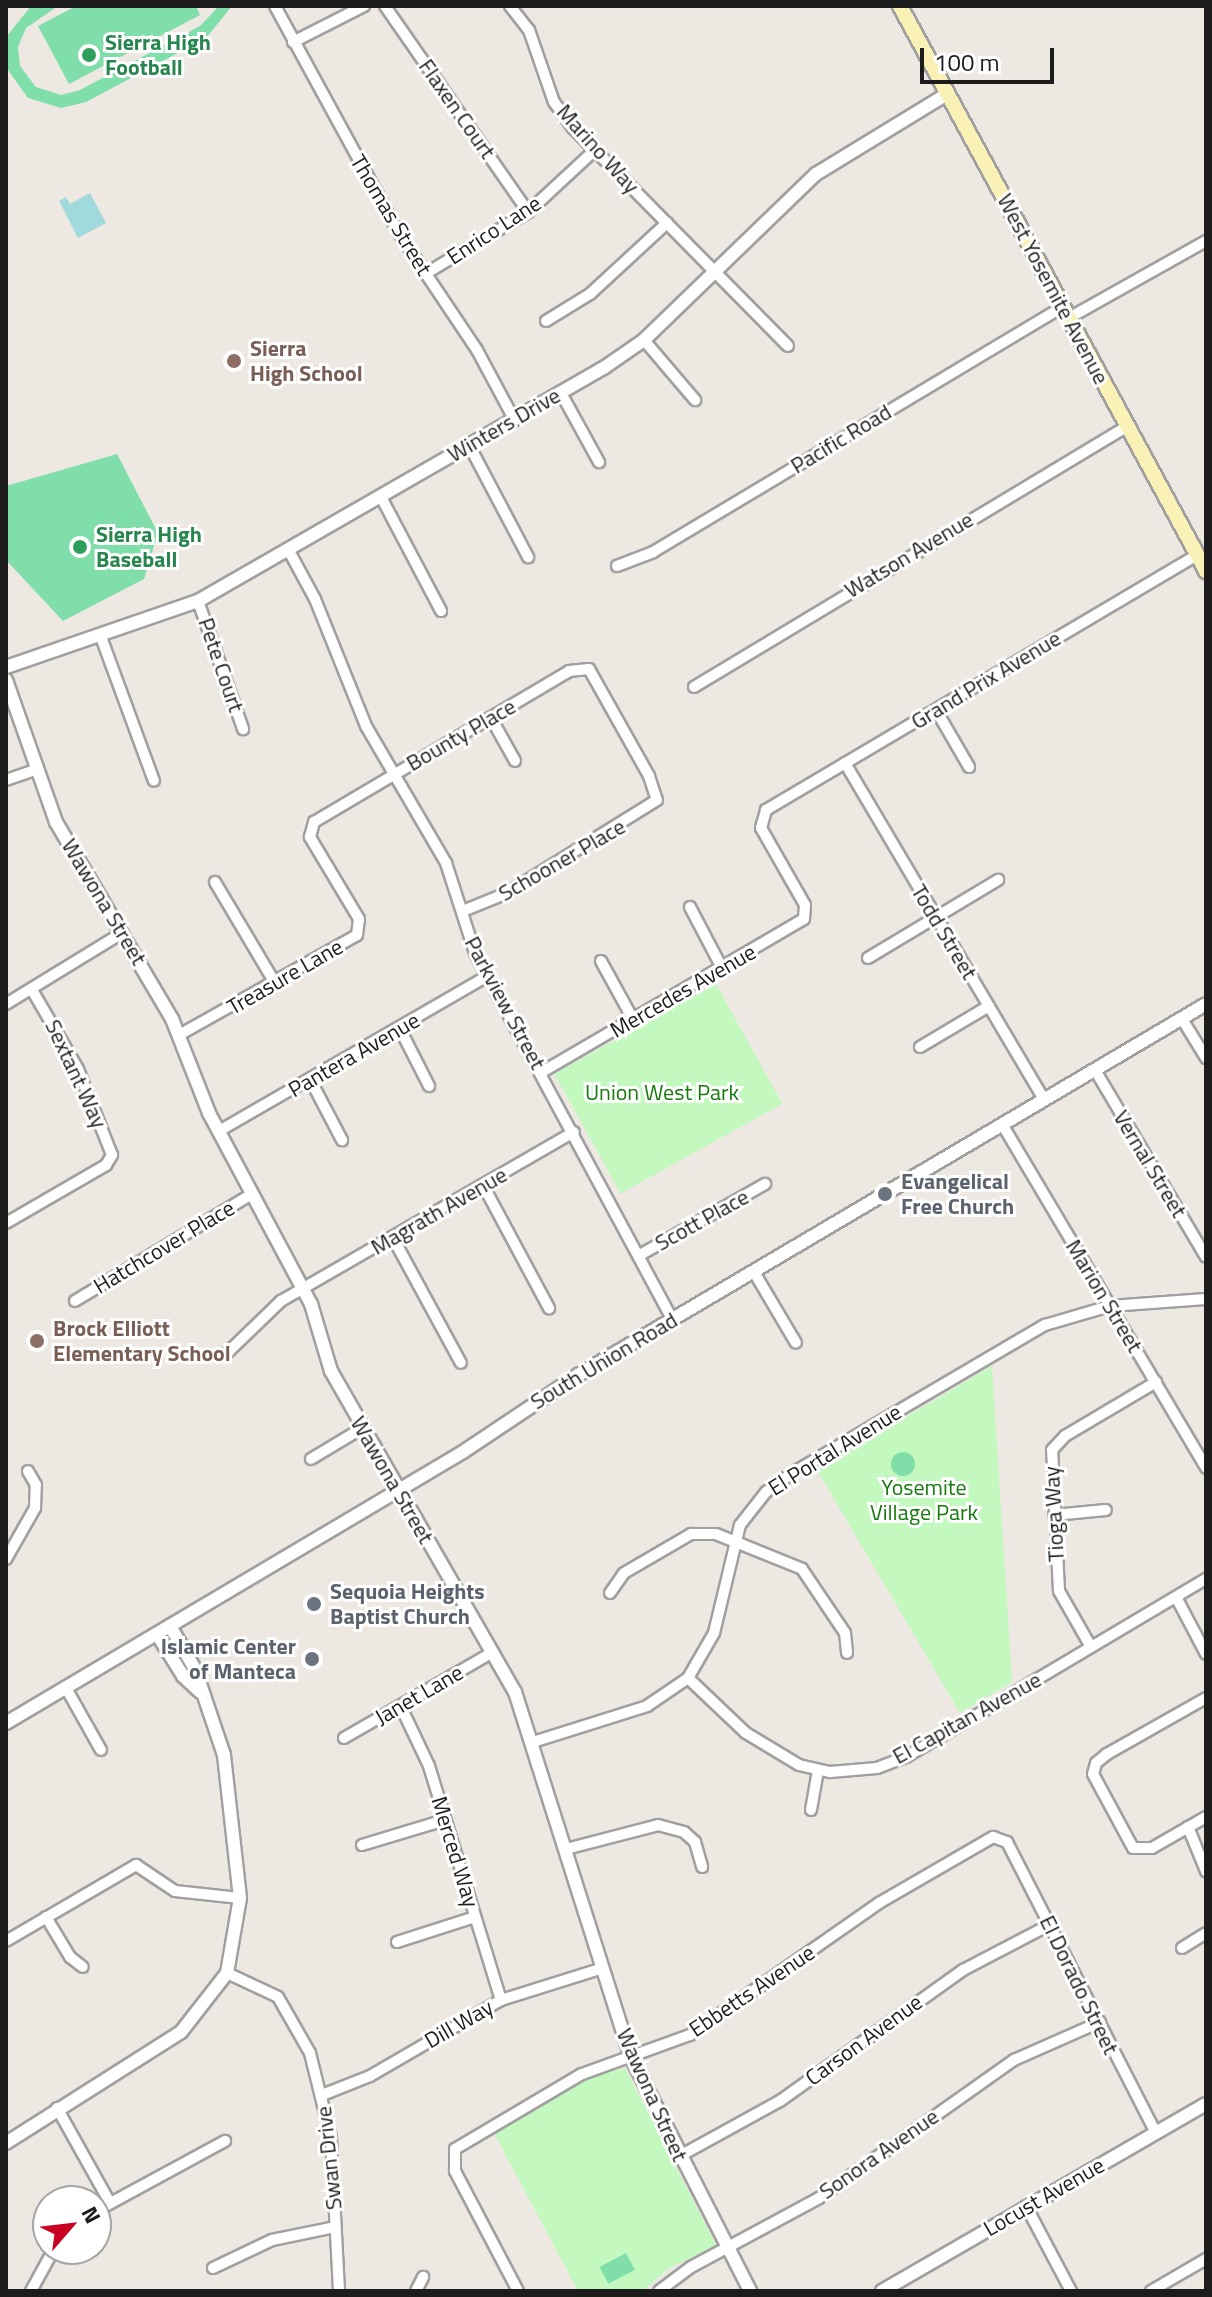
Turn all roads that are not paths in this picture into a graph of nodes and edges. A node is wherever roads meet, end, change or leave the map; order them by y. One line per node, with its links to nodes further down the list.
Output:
1 (275, 6): 6 (street, Thomas Street)
2 (364, 6): 6 (street)
3 (385, 6): 9 (street, Flaxen Court)
4 (510, 6): 8 (street, Marino Way)
5 (900, 6): 7 (main road, West Yosemite Avenue)
6 (293, 42): 13 (street, Thomas Street)
7 (947, 94): 12 (street, Winters Drive); 14 (main road, West Yosemite Avenue)
8 (595, 150): 9 (street, Enrico Lane); 10 (street, Marino Way)
9 (528, 212): 13 (street, Enrico Lane)
10 (667, 223): 12 (street, Marino Way); 15 (street)
11 (1206, 241): 14 (street, Pacific Road)
12 (716, 271): 16 (street, Winters Drive); 17 (street, Marino Way)
13 (425, 274): 20 (street, Thomas Street)
14 (1066, 312): 21 (main road, West Yosemite Avenue); 28 (street, Pacific Road)
15 (546, 321)
16 (644, 340): 18 (street, Winters Drive); 19 (street)
17 (788, 346)
18 (561, 393): 20 (street, Winters Drive); 23 (street)
19 (695, 400)
20 (514, 419): 22 (street, Winters Drive)
21 (1126, 427): 26 (main road, West Yosemite Avenue); 35 (street, Watson Avenue)
22 (469, 445): 24 (street, Winters Drive); 27 (street)
23 (599, 462)
24 (381, 497): 25 (street, Winters Drive); 31 (street)
25 (289, 551): 30 (street, Winters Drive); 43 (street, Parkview Street)
26 (1197, 555): 29 (main road, West Yosemite Avenue); 36 (street, Grand Prix Avenue)
27 (528, 557)
28 (617, 566)
29 (1206, 571)
30 (198, 601): 32 (street, Winters Drive); 38 (street, Pete Court)
31 (441, 611)
32 (101, 637): 33 (street, Winters Drive); 45 (street)
33 (6, 667)
34 (6, 680): 42 (street, Wawona Street)
35 (694, 687)
36 (936, 710): 40 (street, Grand Prix Avenue); 41 (street)
37 (491, 718): 39 (street); 43 (street, Bounty Place); 46 (street, Bounty Place)
38 (243, 729)
39 (515, 761)
40 (845, 763): 49 (street, Grand Prix Avenue); 53 (street, Todd Street)
41 (969, 767)
42 (35, 770): 44 (street); 54 (street, Wawona Street)
43 (394, 774): 50 (street, Bounty Place); 52 (street, Parkview Street)
44 (6, 780)
45 (154, 781)
46 (657, 800): 52 (street, Schooner Place)
47 (998, 880): 53 (street)
48 (215, 882): 59 (street)
49 (802, 899): 57 (street, Mercedes Avenue)
50 (349, 902): 59 (street, Treasure Lane)
51 (690, 907): 57 (street)
52 (463, 911): 58 (street, Parkview Street)
53 (935, 918): 55 (street); 63 (street, Todd Street)
54 (122, 933): 60 (street); 67 (street, Wawona Street)
55 (868, 958)
56 (601, 961): 65 (street)
57 (722, 968): 65 (street, Mercedes Avenue)
58 (488, 976): 66 (street, Pantera Avenue); 71 (street, Parkview Street)
59 (275, 983): 67 (street, Treasure Lane)
60 (32, 990): 61 (street); 82 (street, Sextant Way)
61 (6, 1004)
62 (1206, 1004): 64 (street, South Union Road)
63 (989, 1006): 68 (street); 74 (street, Todd Street)
64 (1182, 1019): 69 (street); 70 (street, South Union Road)
65 (634, 1021): 71 (street, Mercedes Avenue)
66 (400, 1029): 72 (street, Pantera Avenue); 73 (street)
67 (179, 1035): 76 (street, Wawona Street)
68 (920, 1047)
69 (1206, 1058)
70 (1095, 1070): 74 (street, South Union Road); 85 (street, Vernal Street)
71 (542, 1072): 77 (street, Parkview Street)
72 (311, 1081): 76 (street, Pantera Avenue); 78 (street)
73 (429, 1086)
74 (1044, 1100): 75 (street, South Union Road)
75 (1002, 1124): 86 (street, South Union Road); 90 (street, Marion Street)
76 (219, 1131): 81 (street, Wawona Street)
77 (574, 1132): 80 (street, Magrath Avenue); 84 (street, Parkview Street)
78 (342, 1140)
79 (765, 1184): 84 (street, Scott Place)
80 (483, 1185): 83 (street, Magrath Avenue); 91 (street)
81 (252, 1194): 87 (street, Wawona Street); 89 (street, Hatchcover Place)
82 (6, 1223)
83 (393, 1238): 87 (street, Magrath Avenue); 95 (street)
84 (640, 1255): 92 (street, Parkview Street)
85 (1206, 1257)
86 (754, 1272): 92 (street, South Union Road); 93 (street)
87 (303, 1288): 94 (street, Magrath Avenue); 97 (street, Wawona Street)
88 (1206, 1299): 90 (street, El Portal Avenue)
89 (75, 1301)
90 (1110, 1306): 96 (street, Marion Street); 104 (street, El Portal Avenue)
91 (549, 1308)
92 (673, 1320): 101 (street, South Union Road)
93 (796, 1343)
94 (224, 1356)
95 (461, 1363)
96 (1156, 1382): 99 (street, Marion Street); 103 (street, Tioga Way)
97 (361, 1429): 98 (street); 101 (street, Wawona Street)
98 (311, 1459)
99 (1206, 1468)
100 (28, 1471): 105 (street)
101 (397, 1490): 109 (street, South Union Road); 112 (street, Wawona Street)
102 (1106, 1510): 103 (street)
103 (1054, 1515): 111 (street, Tioga Way)
104 (735, 1539): 107 (street); 113 (street); 115 (street, El Portal Avenue)
105 (6, 1559)
106 (1206, 1579): 108 (street, El Capitan Avenue)
107 (610, 1593)
108 (1176, 1597): 111 (street, El Capitan Avenue); 114 (street)
109 (170, 1626): 110 (street, South Union Road); 117 (street)
110 (157, 1634): 116 (street, South Union Road); 117 (street)
111 (1091, 1647): 124 (street, El Capitan Avenue)
112 (493, 1652): 119 (street, Janet Lane); 122 (street, Wawona Street)
113 (847, 1653)
114 (1206, 1654)
115 (688, 1678): 122 (street, El Portal Avenue); 124 (street, El Capitan Avenue)
116 (66, 1688): 120 (street, South Union Road); 123 (street)
117 (203, 1694): 134 (street)
118 (1206, 1698): 128 (street)
119 (401, 1707): 121 (street, Janet Lane); 127 (street, Merced Way)
120 (6, 1723)
121 (344, 1738)
122 (533, 1742): 131 (street, Wawona Street)
123 (101, 1750)
124 (818, 1772): 125 (street)
125 (811, 1810)
126 (1206, 1817): 128 (street)
127 (445, 1820): 130 (street); 136 (street, Merced Way)
128 (1188, 1827): 133 (street)
129 (1002, 1837): 137 (street, El Dorado Street); 147 (street, Ebbetts Avenue)
130 (362, 1845)
131 (566, 1849): 132 (street); 143 (street, Wawona Street)
132 (702, 1867)
133 (1206, 1871)
134 (240, 1898): 135 (street); 144 (street)
135 (46, 1917): 139 (street); 142 (street)
136 (475, 1917): 140 (street); 145 (street, Merced Way)
137 (1051, 1924): 146 (street, El Dorado Street); 154 (street, Carson Avenue)
138 (1206, 1933): 141 (street)
139 (6, 1941)
140 (397, 1942)
141 (1182, 1948)
142 (83, 1967)
143 (603, 1968): 145 (street, Dill Way); 147 (street, Wawona Street)
144 (227, 1973): 148 (street, Swan Drive); 150 (street)
145 (501, 2000): 148 (street, Dill Way)
146 (1100, 2022): 151 (street, El Dorado Street); 159 (street, Sonora Avenue)
147 (631, 2057): 154 (street, Wawona Street); 167 (street, Ebbetts Avenue)
148 (322, 2095): 158 (street, Swan Drive)
149 (1206, 2104): 151 (street, Locust Avenue)
150 (57, 2108): 153 (street); 155 (street)
151 (1156, 2133): 157 (street, Locust Avenue)
152 (225, 2141): 156 (street)
153 (6, 2143)
154 (678, 2157): 159 (street, Wawona Street)
155 (100, 2185)
156 (112, 2202)
157 (1026, 2206): 170 (street, Locust Avenue); 171 (street)
158 (335, 2227): 162 (street); 165 (street, Swan Drive)
159 (727, 2249): 168 (street, Sonora Avenue); 169 (street, Wawona Street)
160 (1206, 2259): 172 (street)
161 (45, 2265): 164 (street)
162 (213, 2268)
163 (423, 2277): 166 (street)
164 (31, 2291)
165 (339, 2291)
166 (416, 2291)
167 (518, 2291)
168 (659, 2291)
169 (750, 2291)
170 (882, 2291)
171 (1071, 2291)
172 (1151, 2291)

